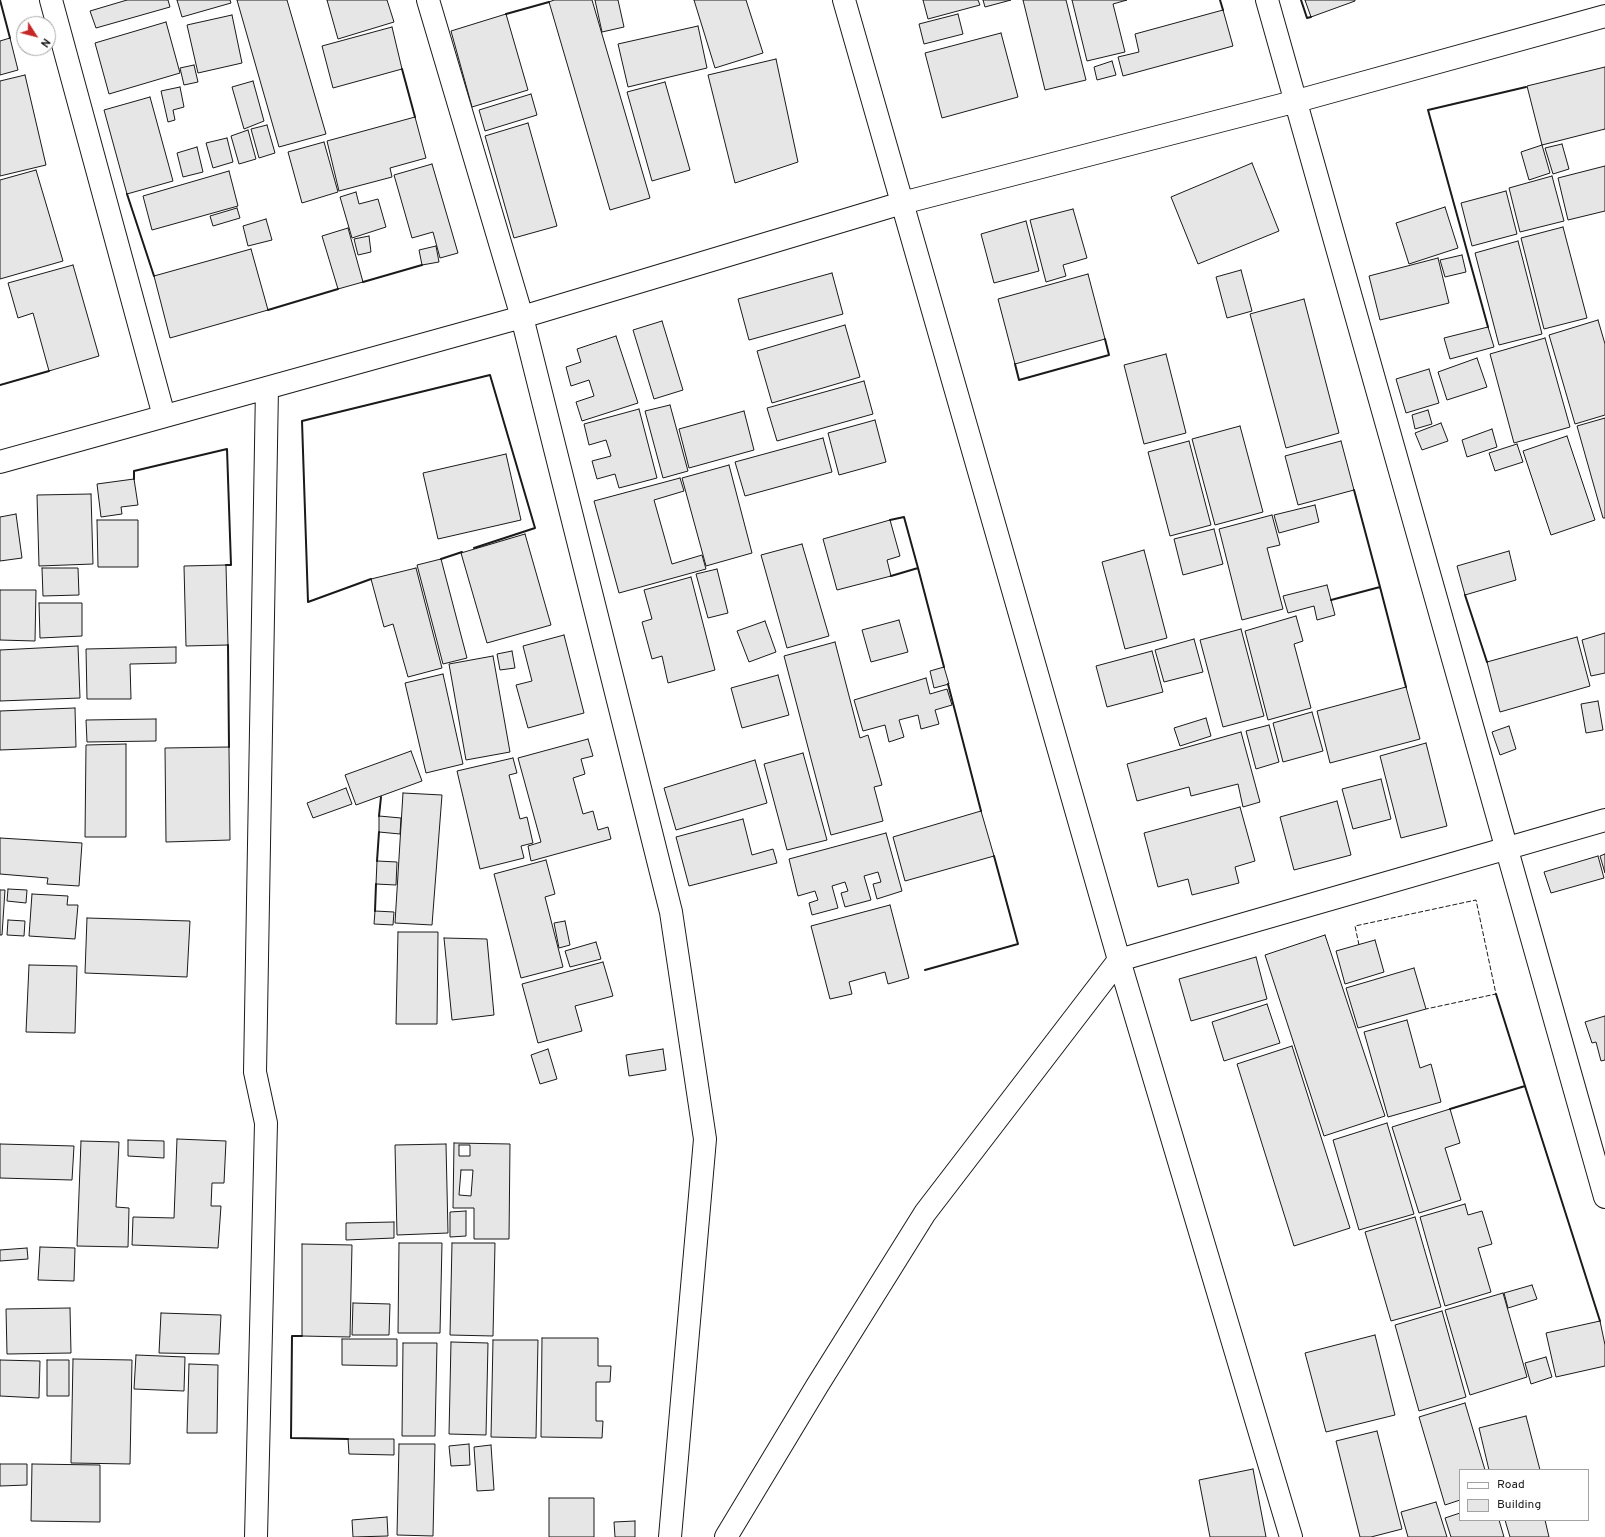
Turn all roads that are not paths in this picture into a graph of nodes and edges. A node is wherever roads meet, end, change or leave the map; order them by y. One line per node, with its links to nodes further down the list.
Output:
1 (52, 0): 10 (street)
2 (428, 0): 8 (street)
3 (844, 0): 7 (street)
4 (1266, 0): 6 (street)
5 (1605, 16): 6 (street)
6 (1297, 101): 7 (street); 13 (street)
7 (902, 203): 8 (street); 14 (street)
8 (522, 317): 9 (street); 17 (street)
9 (266, 388): 10 (street); 16 (street)
10 (164, 416): 11 (street)
11 (0, 462)
12 (1605, 820): 13 (street)
13 (1507, 848): 14 (street); 15 (street)
14 (1119, 960): 18 (street); 19 (street)
15 (1605, 1197)
16 (256, 1537)
17 (670, 1537)
18 (726, 1537)
19 (1291, 1537)

